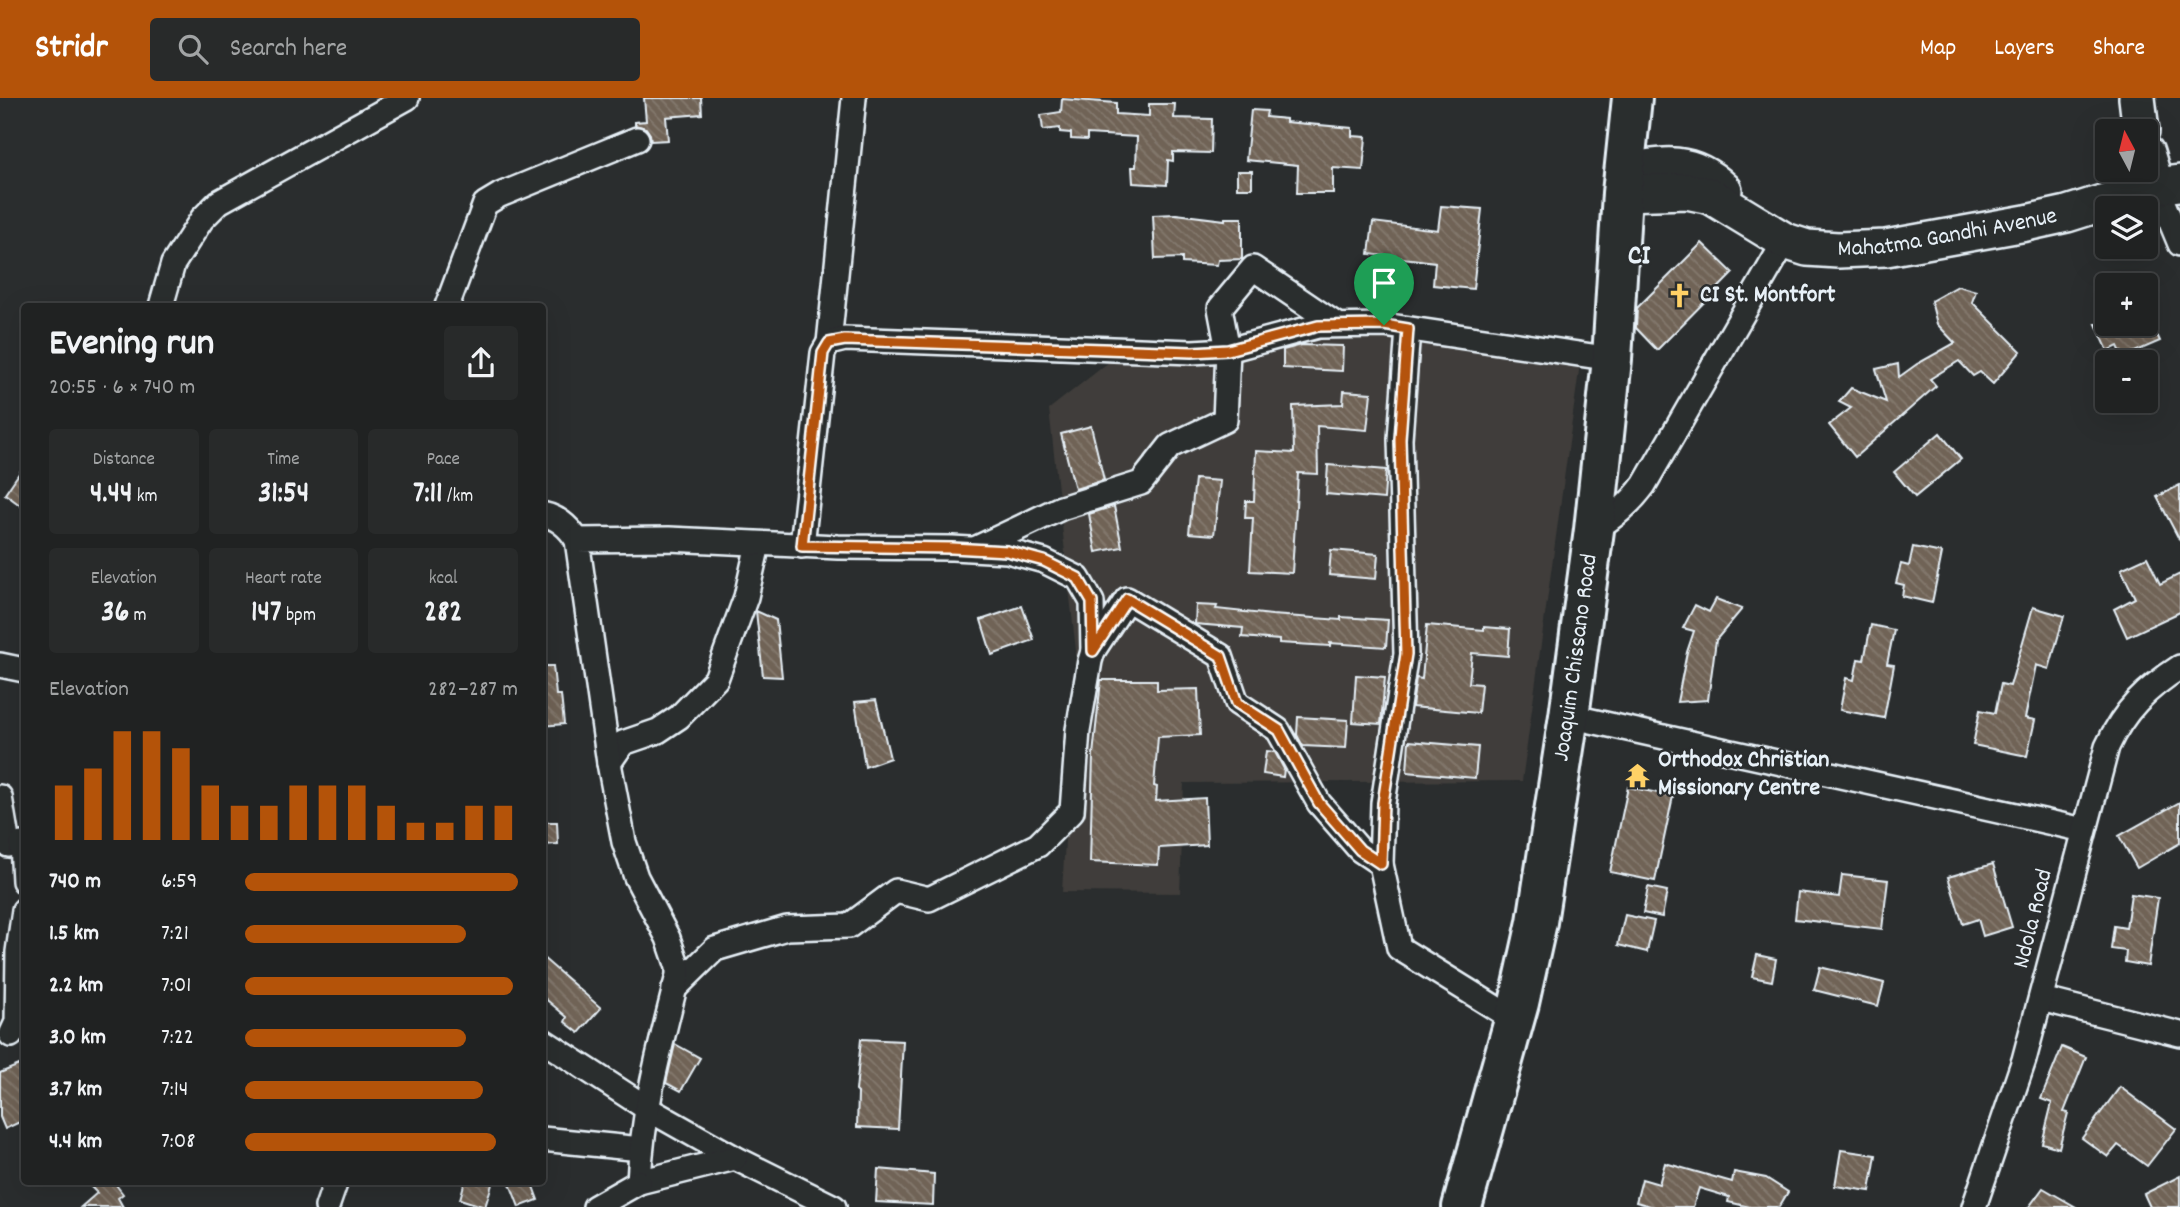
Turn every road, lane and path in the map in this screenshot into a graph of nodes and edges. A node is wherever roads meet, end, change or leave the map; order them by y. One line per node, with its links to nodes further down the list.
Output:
1 (407, 98): 12 (street)
2 (855, 98): 16 (street)
3 (1632, 98): 8 (highway, Joaquim Chissano Road)
4 (2137, 98): 5 (main road)
5 (2140, 119)
6 (637, 139): 13 (street)
7 (2158, 170): 9 (main road)
8 (1623, 183): 10 (main road); 18 (highway, Joaquim Chissano Road)
9 (2168, 185): 10 (main road, Mahatma Gandhi Avenue); 11 (street)
10 (1772, 233): 20 (street)
11 (2180, 244)
12 (162, 303)
13 (448, 303)
14 (1337, 325): 15 (street); 17 (street); 17 (street)
15 (1408, 329): 18 (street); 34 (street)
16 (829, 343): 17 (street); 23 (street)
17 (1228, 350): 24 (street)
18 (1612, 359): 20 (highway, Joaquim Chissano Road)
19 (546, 515): 21 (street)
20 (1594, 530): 29 (highway, Joaquim Chissano Road)
21 (577, 540): 22 (street); 30 (street)
22 (758, 544): 23 (street); 30 (street)
23 (802, 546): 24 (street)
24 (975, 549): 25 (street)
25 (1093, 651): 34 (street); 37 (street)
26 (0, 665): 28 (street)
27 (2180, 667): 32 (street, Ndola Road)
28 (21, 669)
29 (1569, 716): 32 (street); 39 (highway, Joaquim Chissano Road)
30 (609, 763): 37 (street)
31 (0, 797): 33 (street)
32 (2084, 830): 38 (street, Ndola Road)
33 (13, 844): 35 (street)
34 (1381, 864): 39 (street)
35 (21, 871)
36 (21, 931): 41 (street)
37 (674, 989): 43 (street)
38 (2041, 999): 40 (street); 53 (street, Ndola Road)
39 (1514, 1020): 52 (highway, Joaquim Chissano Road)
40 (2180, 1034)
41 (11, 1035)
42 (546, 1043): 43 (street)
43 (648, 1109): 45 (street); 46 (street)
44 (546, 1139): 45 (street)
45 (641, 1149): 47 (street)
46 (735, 1158): 47 (street); 51 (street)
47 (639, 1182): 50 (street)
48 (335, 1185): 49 (street)
49 (327, 1207)
50 (594, 1207)
51 (834, 1207)
52 (1462, 1207)
53 (1974, 1207)

